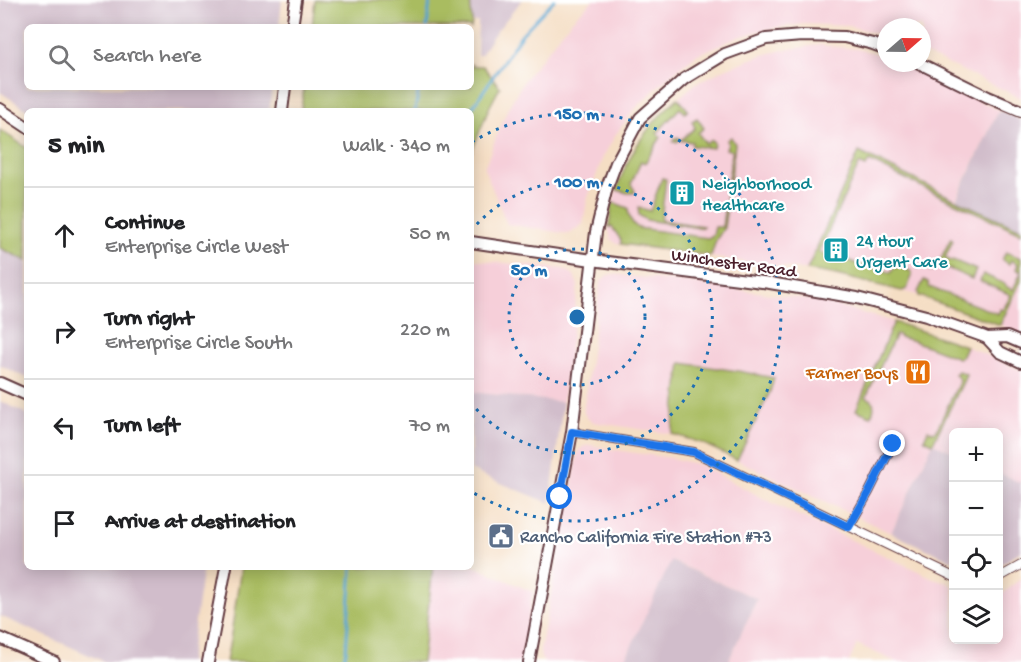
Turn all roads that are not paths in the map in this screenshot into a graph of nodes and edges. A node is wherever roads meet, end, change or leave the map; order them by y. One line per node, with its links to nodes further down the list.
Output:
1 (296, 0): 2 (street)
2 (292, 24)
3 (877, 46): 11 (street)
4 (931, 69): 8 (street)
5 (285, 90): 6 (street)
6 (282, 108)
7 (0, 109): 9 (street)
8 (1021, 111)
9 (24, 125)
10 (474, 242): 11 (street, Winchester Road)
11 (592, 260): 12 (street, Winchester Road); 17 (street)
12 (987, 338): 13 (street, Winchester Road); 14 (street, Winchester Road)
13 (1021, 344)
14 (1021, 362)
15 (0, 383): 16 (street)
16 (24, 394)
17 (572, 432): 19 (street); 27 (street)
18 (893, 444): 19 (street)
19 (849, 527): 22 (street)
20 (1021, 565): 23 (street)
21 (225, 570): 26 (street)
22 (949, 575)
23 (1003, 576)
24 (0, 638): 25 (street)
25 (54, 662)
26 (208, 662)
27 (529, 662)

